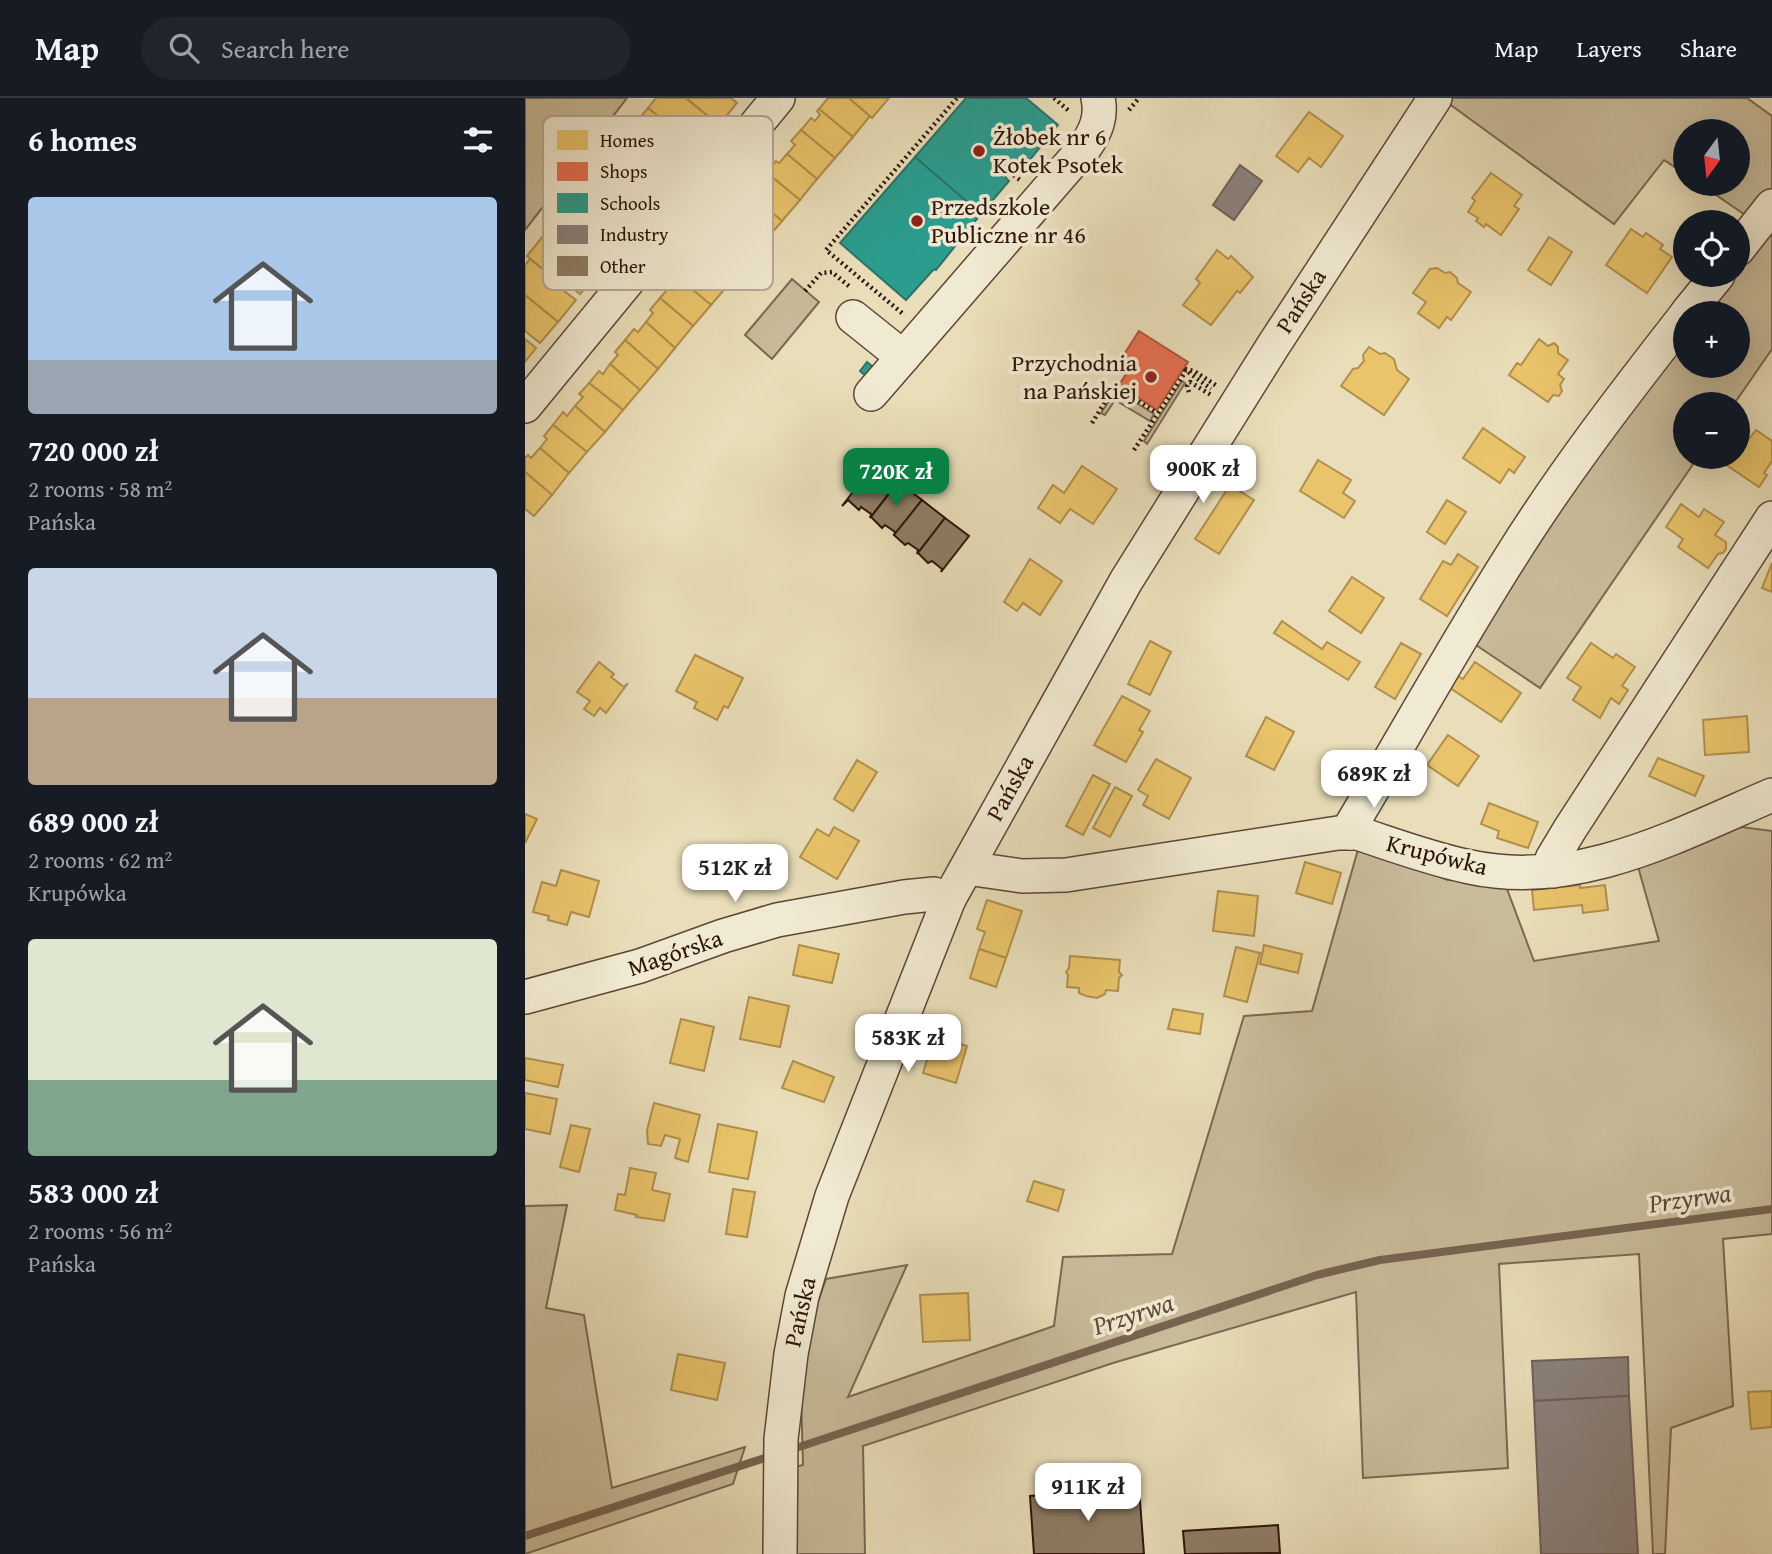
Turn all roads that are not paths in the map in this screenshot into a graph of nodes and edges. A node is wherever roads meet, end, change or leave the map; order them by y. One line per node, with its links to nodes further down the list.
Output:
1 (778, 98): 4 (street)
2 (1098, 98): 12 (street)
3 (1435, 98): 18 (street, Pańska)
4 (763, 116)
5 (1772, 206): 6 (street)
6 (1750, 234)
7 (1708, 287): 9 (street)
8 (620, 290): 14 (street)
9 (1697, 301)
10 (853, 317): 12 (street)
11 (1673, 332): 17 (street)
12 (903, 357): 13 (street)
13 (871, 394)
14 (525, 406)
15 (1772, 518): 19 (street)
16 (1772, 795): 19 (street, Krupówka)
17 (1351, 833): 18 (street, Krupówka); 19 (street, Krupówka)
18 (967, 868): 20 (street, Pańska)
19 (1553, 871)
20 (950, 899): 21 (street, Magórska); 22 (street, Pańska)
21 (525, 997)
22 (780, 1554)

